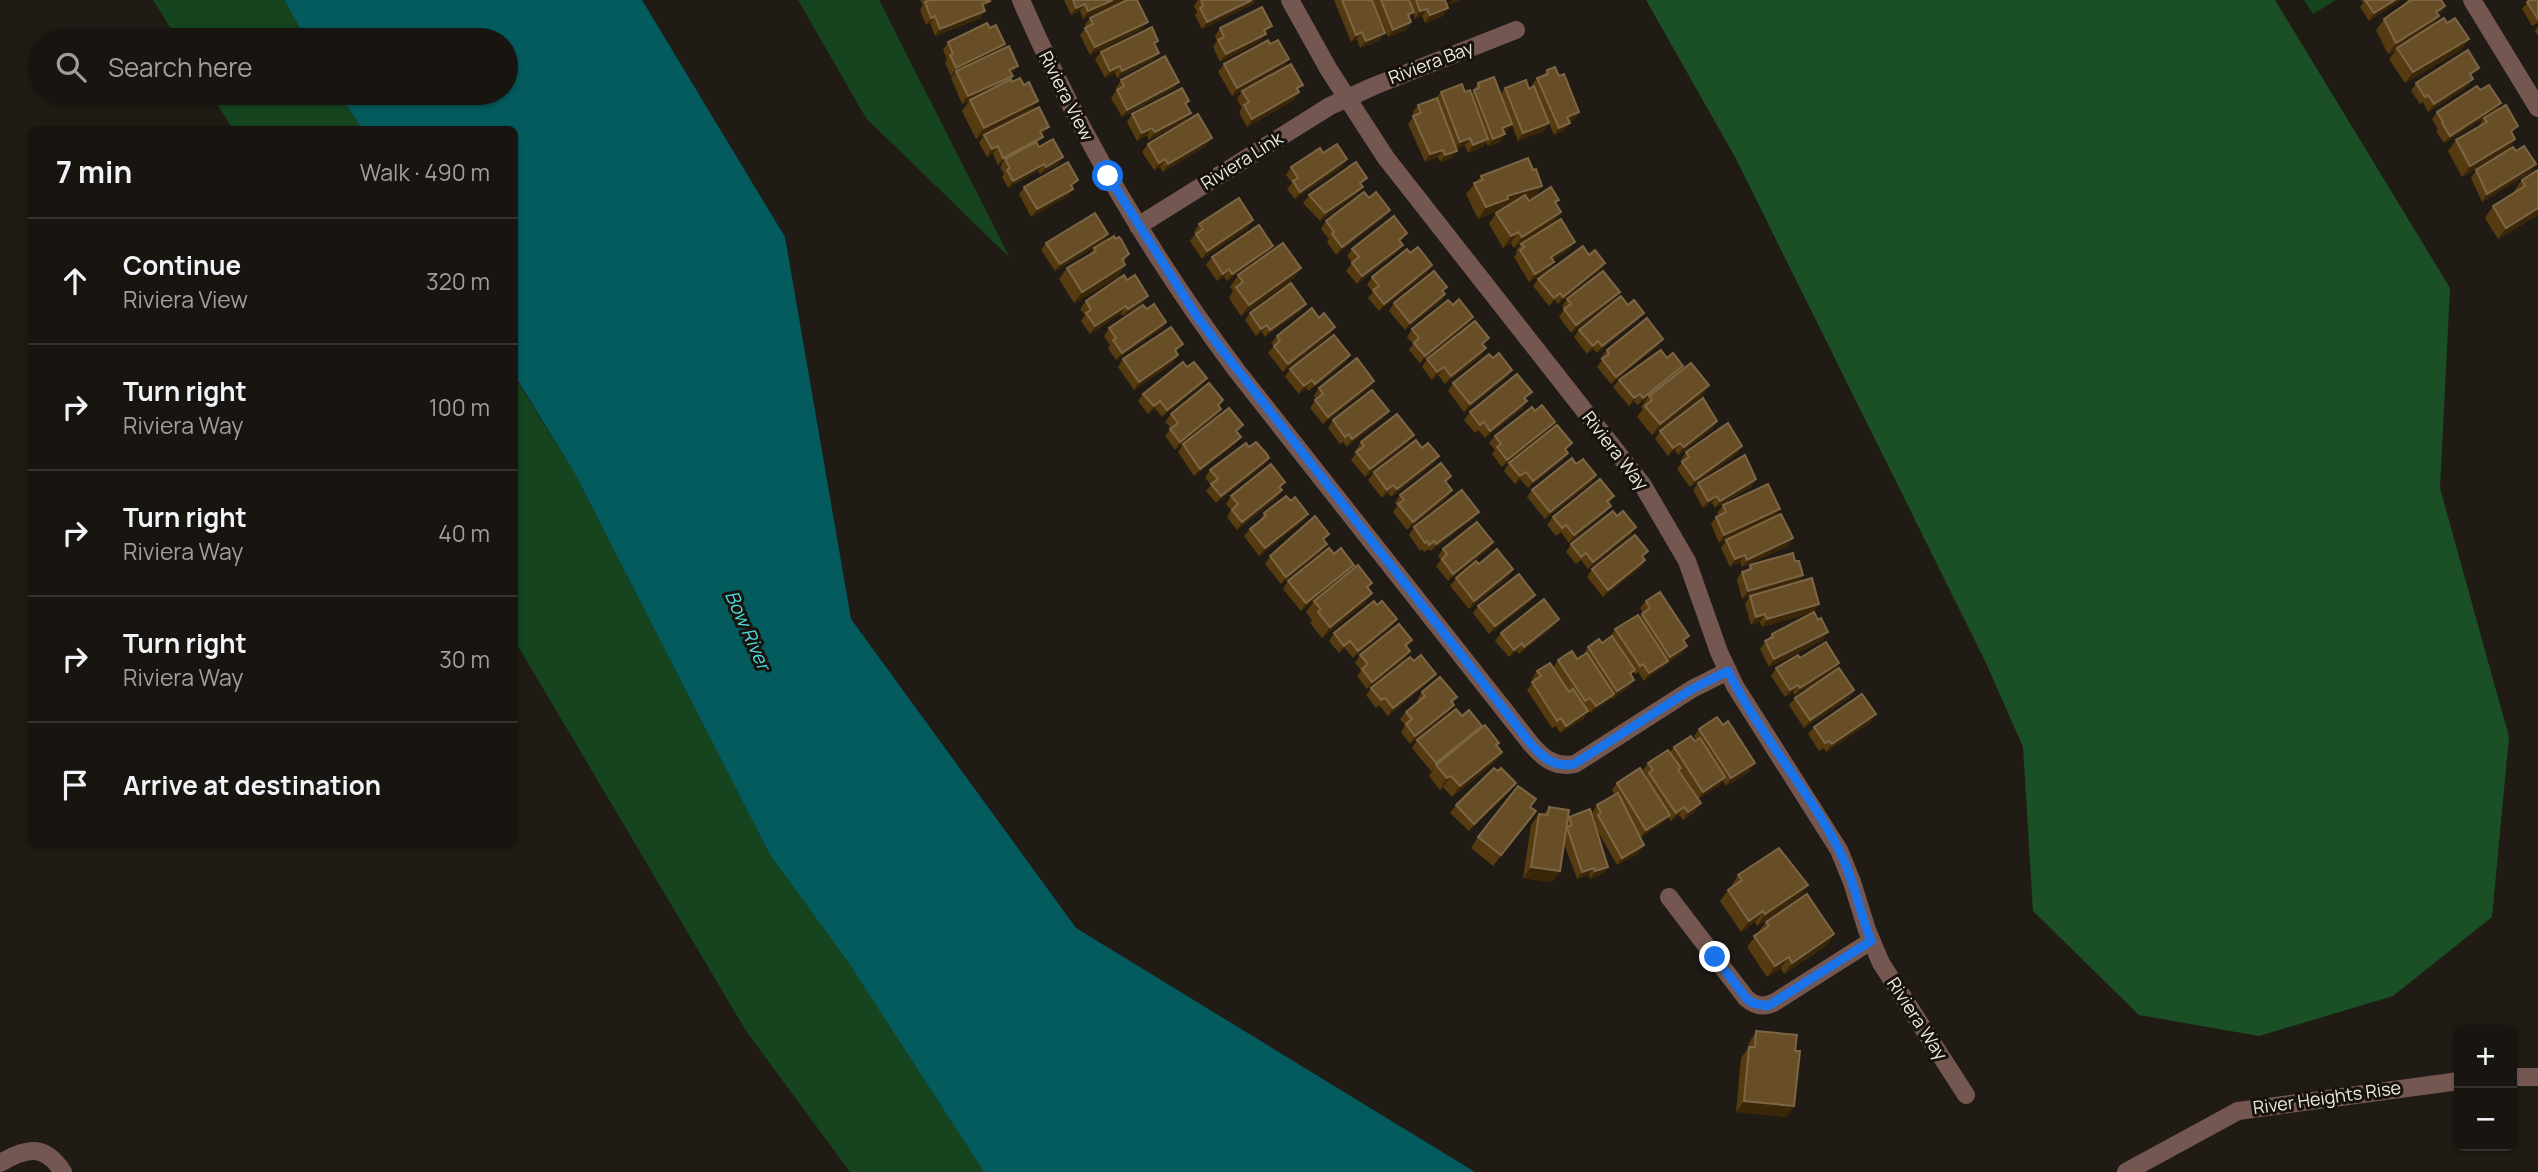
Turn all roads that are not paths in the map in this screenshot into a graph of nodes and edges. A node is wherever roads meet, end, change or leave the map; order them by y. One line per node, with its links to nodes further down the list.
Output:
1 (1021, 0): 7 (street, Riviera View)
2 (1290, 0): 5 (street, Riviera Way)
3 (2472, 0): 6 (street)
4 (1516, 30): 5 (street, Riviera Bay)
5 (1346, 98): 7 (street, Riviera Link); 8 (street, Riviera Way)
6 (2538, 108)
7 (1138, 226): 8 (street, Riviera View)
8 (1728, 671): 10 (street, Riviera Way)
9 (1669, 897): 10 (street)
10 (1871, 941): 14 (street, Riviera Way)
11 (2517, 1077): 12 (street)
12 (2538, 1077)
13 (2454, 1082): 17 (street, River Heights Rise)
14 (1966, 1095)
15 (0, 1163): 16 (street)
16 (63, 1172)
17 (2126, 1172)

